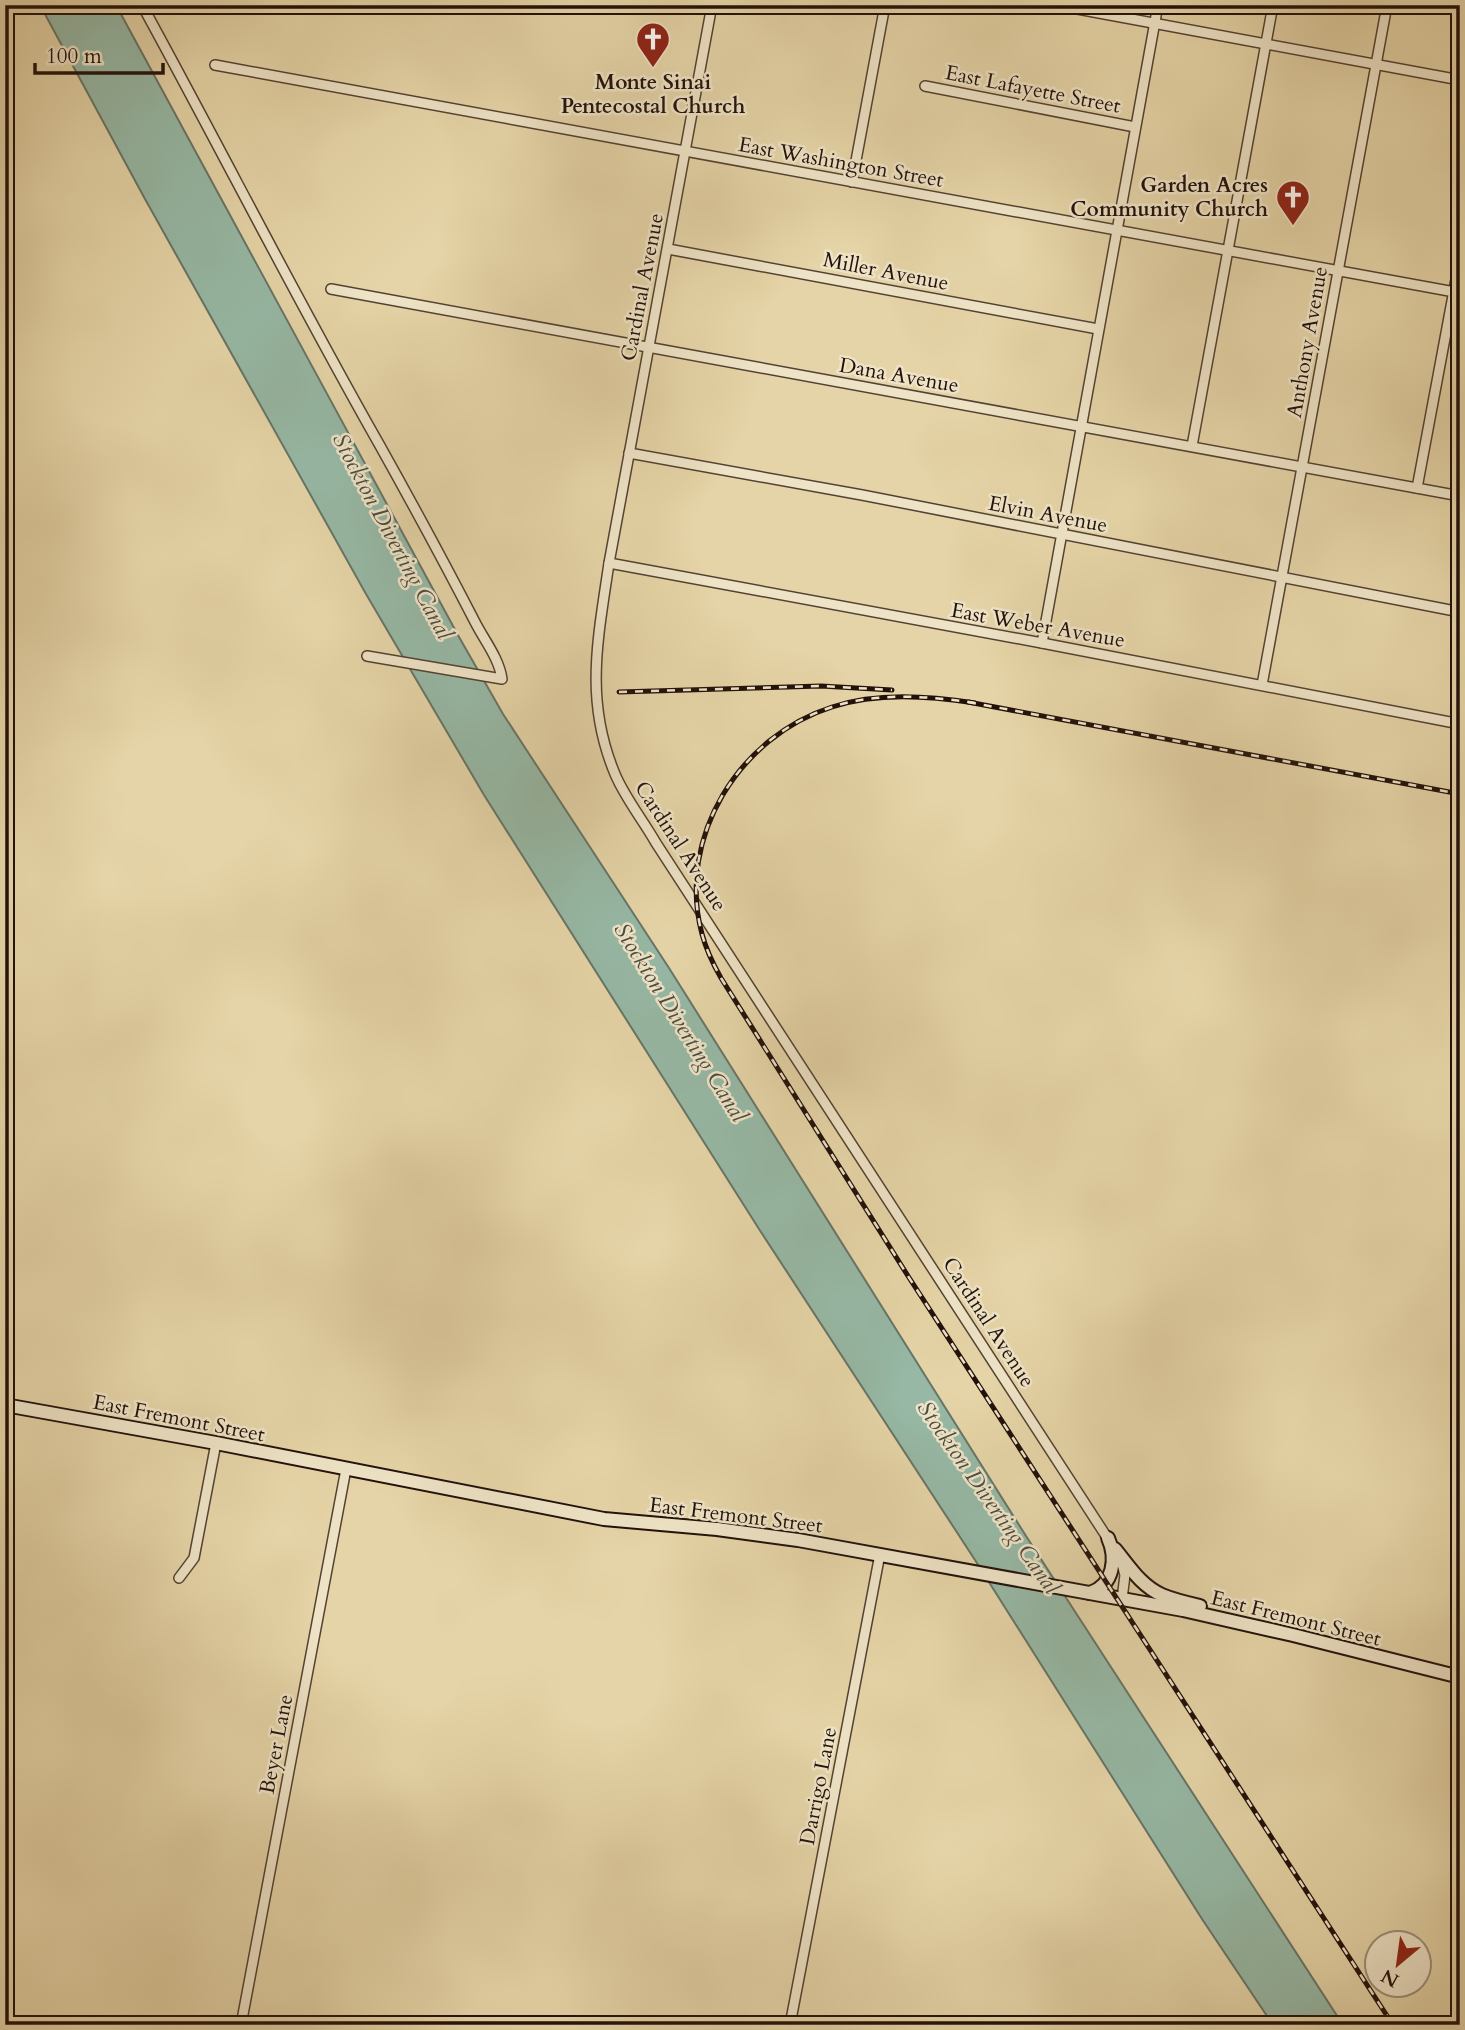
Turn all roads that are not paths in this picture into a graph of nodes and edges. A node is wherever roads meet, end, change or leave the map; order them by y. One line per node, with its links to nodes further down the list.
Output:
1 (142, 5): 37 (street)
2 (712, 5): 15 (street, Cardinal Avenue)
3 (885, 5): 16 (street)
4 (1056, 5): 8 (street)
5 (1158, 5): 8 (street)
6 (1273, 5): 9 (street)
7 (1387, 5): 11 (street, Anthony Avenue)
8 (1154, 24): 9 (street); 14 (street)
9 (1266, 45): 11 (street); 19 (street)
10 (215, 65): 15 (street, East Washington Street)
11 (1377, 65): 12 (street); 21 (street, Anthony Avenue)
12 (1460, 80)
13 (925, 86): 14 (street, East Lafayette Street)
14 (1135, 127): 17 (street)
15 (686, 151): 16 (street, East Washington Street); 18 (street, Cardinal Avenue)
16 (852, 182): 17 (street, East Washington Street)
17 (1117, 230): 19 (street, East Washington Street); 24 (street)
18 (668, 249): 24 (street, Miller Avenue); 25 (street, Cardinal Avenue)
19 (1227, 250): 21 (street, East Washington Street); 27 (street)
20 (1460, 258): 23 (street)
21 (1338, 271): 23 (street, East Washington Street); 29 (street, Anthony Avenue)
22 (331, 289): 25 (street, Dana Avenue)
23 (1457, 293): 30 (street)
24 (1098, 329): 26 (street)
25 (649, 348): 26 (street, Dana Avenue); 28 (street, Cardinal Avenue)
26 (1080, 426): 27 (street, Dana Avenue); 32 (street)
27 (1192, 446): 29 (street, Dana Avenue)
28 (629, 453): 32 (street, Elvin Avenue); 33 (street, Cardinal Avenue)
29 (1302, 467): 30 (street, Dana Avenue); 34 (street, Anthony Avenue)
30 (1417, 488): 31 (street, Dana Avenue)
31 (1460, 496)
32 (1062, 534): 34 (street, Elvin Avenue); 36 (street)
33 (609, 563): 36 (street, East Weber Avenue); 43 (street, Cardinal Avenue)
34 (1282, 577): 35 (street, Elvin Avenue); 38 (street, Anthony Avenue)
35 (1460, 612)
36 (1042, 643): 38 (street, East Weber Avenue)
37 (367, 656)
38 (1262, 685): 39 (street, East Weber Avenue)
39 (1460, 724)
40 (5, 1405): 41 (main road, East Fremont Street)
41 (216, 1443): 42 (main road, East Fremont Street); 45 (street)
42 (346, 1469): 44 (main road, East Fremont Street); 50 (street, Beyer Lane)
43 (1112, 1544): 46 (main road); 47 (street, Cardinal Avenue); 48 (main road)
44 (880, 1554): 46 (main road, East Fremont Street); 51 (street, Darrigo Lane)
45 (179, 1578)
46 (1084, 1592): 47 (main road, East Fremont Street)
47 (1122, 1599): 48 (main road, East Fremont Street)
48 (1263, 1628): 49 (main road, East Fremont Street)
49 (1460, 1677)
50 (240, 2025)
51 (790, 2025)

